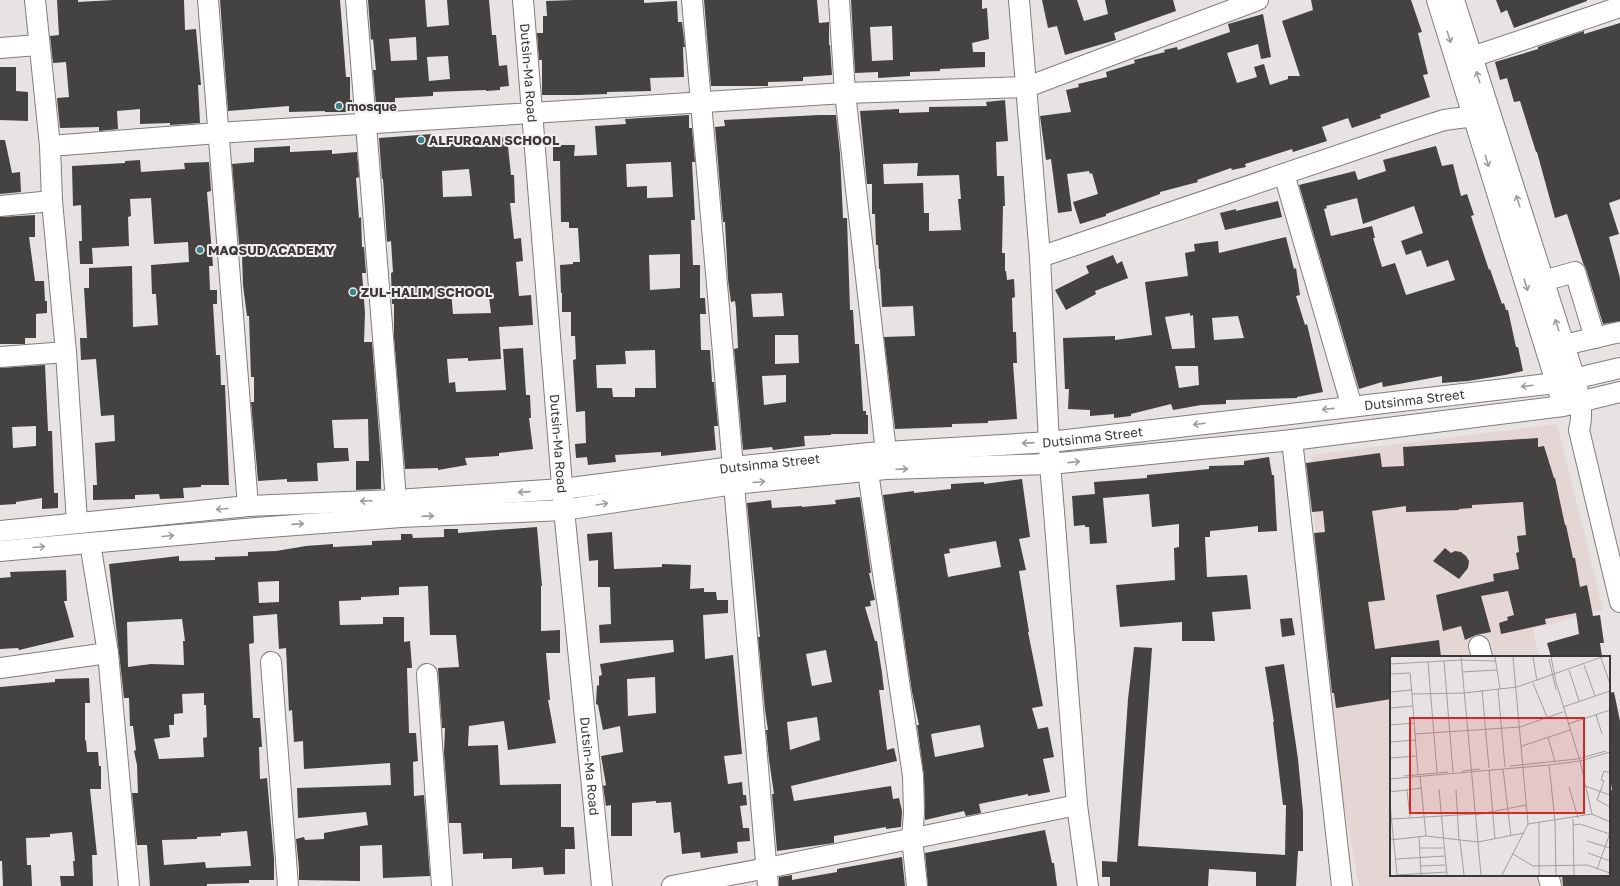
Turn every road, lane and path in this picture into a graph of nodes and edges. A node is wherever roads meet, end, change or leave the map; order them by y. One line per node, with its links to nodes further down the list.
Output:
1 (35, 0): 12 (street)
2 (208, 0): 21 (street)
3 (356, 0): 20 (street)
4 (523, 0): 18 (street, Dutsin-Ma Road)
5 (692, 0): 17 (street)
6 (839, 0): 16 (street)
7 (1019, 0): 15 (street)
8 (1258, 0): 15 (street)
9 (1437, 0): 19 (street, one-way to 19)
10 (1454, 0): 14 (street)
11 (1620, 7): 14 (street)
12 (38, 45): 13 (street); 22 (street)
13 (0, 48)
14 (1472, 57): 19 (street, one-way to 14)
15 (1027, 87): 16 (street); 26 (street)
16 (846, 93): 17 (street); 40 (street)
17 (700, 102): 18 (street); 43 (street)
18 (532, 113): 20 (street); 44 (street, Dutsin-Ma Road)
19 (1482, 115): 23 (street); 27 (street, one-way to 19); 34 (street, one-way to 34)
20 (366, 124): 21 (street); 45 (street)
21 (218, 133): 22 (street); 46 (street)
22 (50, 146): 24 (street)
23 (1284, 174): 26 (street); 37 (street)
24 (52, 201): 25 (street); 31 (street)
25 (0, 206)
26 (1040, 257): 39 (street)
27 (1543, 281): 29 (street); 30 (street, one-way to 27)
28 (1620, 332): 29 (street)
29 (1595, 338): 30 (street)
30 (1564, 345): 34 (street)
31 (66, 352): 32 (street); 48 (street)
32 (0, 357)
33 (1620, 368): 34 (street, Dutsinma Street)
34 (1565, 381): 36 (street); 37 (street, Dutsinma Street, one-way to 37)
35 (1620, 392): 36 (street, Dutsinma Street)
36 (1572, 404): 38 (street, Dutsinma Street); 52 (street)
37 (1352, 407): 39 (street, Dutsinma Street, one-way to 39)
38 (1292, 440): 41 (street, Dutsinma Street, one-way to 38); 68 (street)
39 (1050, 442): 40 (street, Dutsinma Street, one-way to 40); 41 (street)
40 (886, 452): 43 (street, Dutsinma Street)
41 (1050, 464): 42 (street, Dutsinma Street, one-way to 41); 57 (street)
42 (868, 472): 43 (street, Dutsinma Street, one-way to 42); 58 (street)
43 (734, 476): 44 (street, Dutsinma Street); 47 (street, Dutsinma Street, one-way to 43); 60 (street)
44 (562, 489): 45 (street, Dutsinma Street, one-way to 45); 47 (street, Dutsin-Ma Road)
45 (396, 500): 46 (street, Dutsinma Street, one-way to 46)
46 (248, 506): 48 (street, Dutsinma Street, one-way to 48)
47 (564, 510): 50 (street, Dutsinma Street, one-way to 47); 64 (street, Dutsin-Ma Road)
48 (77, 522): 49 (street, Dutsinma Street)
49 (0, 531)
50 (90, 543): 51 (street, Dutsinma Street, one-way to 50); 53 (street)
51 (0, 551)
52 (1620, 602)
53 (108, 653): 55 (street); 61 (street)
54 (272, 662): 62 (street)
55 (0, 668)
56 (427, 674): 63 (street)
57 (1077, 805): 58 (street); 67 (street)
58 (912, 838): 60 (street); 66 (street)
59 (1548, 876): 69 (street)
60 (768, 877): 65 (street)
61 (129, 886)
62 (288, 886)
63 (442, 886)
64 (602, 886)
65 (672, 886)
66 (917, 886)
67 (1088, 886)
68 (1342, 886)
69 (1551, 886)

